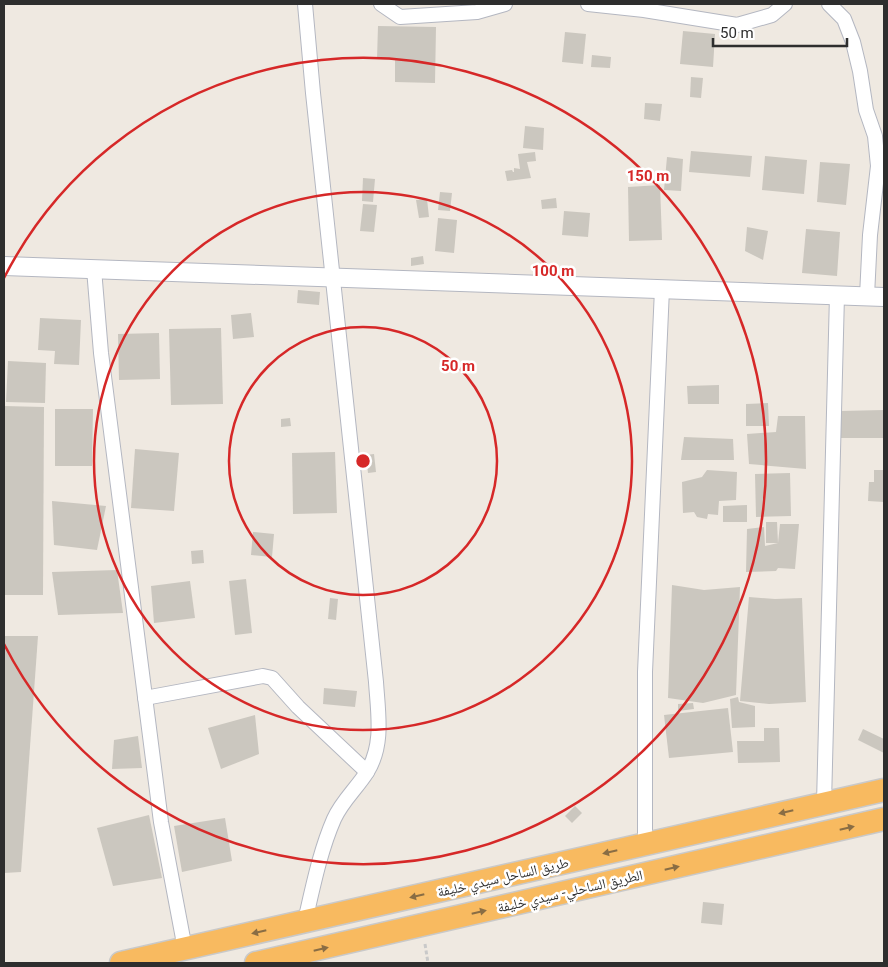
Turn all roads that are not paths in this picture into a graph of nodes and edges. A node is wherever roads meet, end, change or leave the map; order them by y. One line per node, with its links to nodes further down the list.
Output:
1 (305, 4): 10 (street)
2 (381, 4): 7 (street)
3 (505, 4): 7 (street)
4 (588, 4): 5 (street)
5 (785, 4)
6 (829, 4): 13 (street)
7 (451, 9)
8 (4, 266): 9 (street)
9 (94, 269): 10 (street); 15 (street)
10 (333, 278): 11 (street); 16 (street)
11 (662, 289): 12 (street); 20 (street)
12 (837, 295): 13 (street); 18 (street)
13 (867, 296): 14 (street)
14 (884, 296)
15 (145, 698): 16 (street); 22 (street)
16 (367, 772): 21 (street)
17 (884, 790): 18 (highway, طريق الساحل سيدي خليفة)
18 (824, 804): 20 (highway, طريق الساحل سيدي خليفة, one-way to 20)
19 (884, 819): 24 (highway, الطريق الساحلي- سيدي خليفة, one-way to 19)
20 (645, 844): 21 (highway, طريق الساحل سيدي خليفة, one-way to 21)
21 (305, 921): 22 (highway, طريق الساحل سيدي خليفة, one-way to 22)
22 (185, 949): 23 (highway, طريق الساحل سيدي خليفة)
23 (121, 963)
24 (256, 963)

